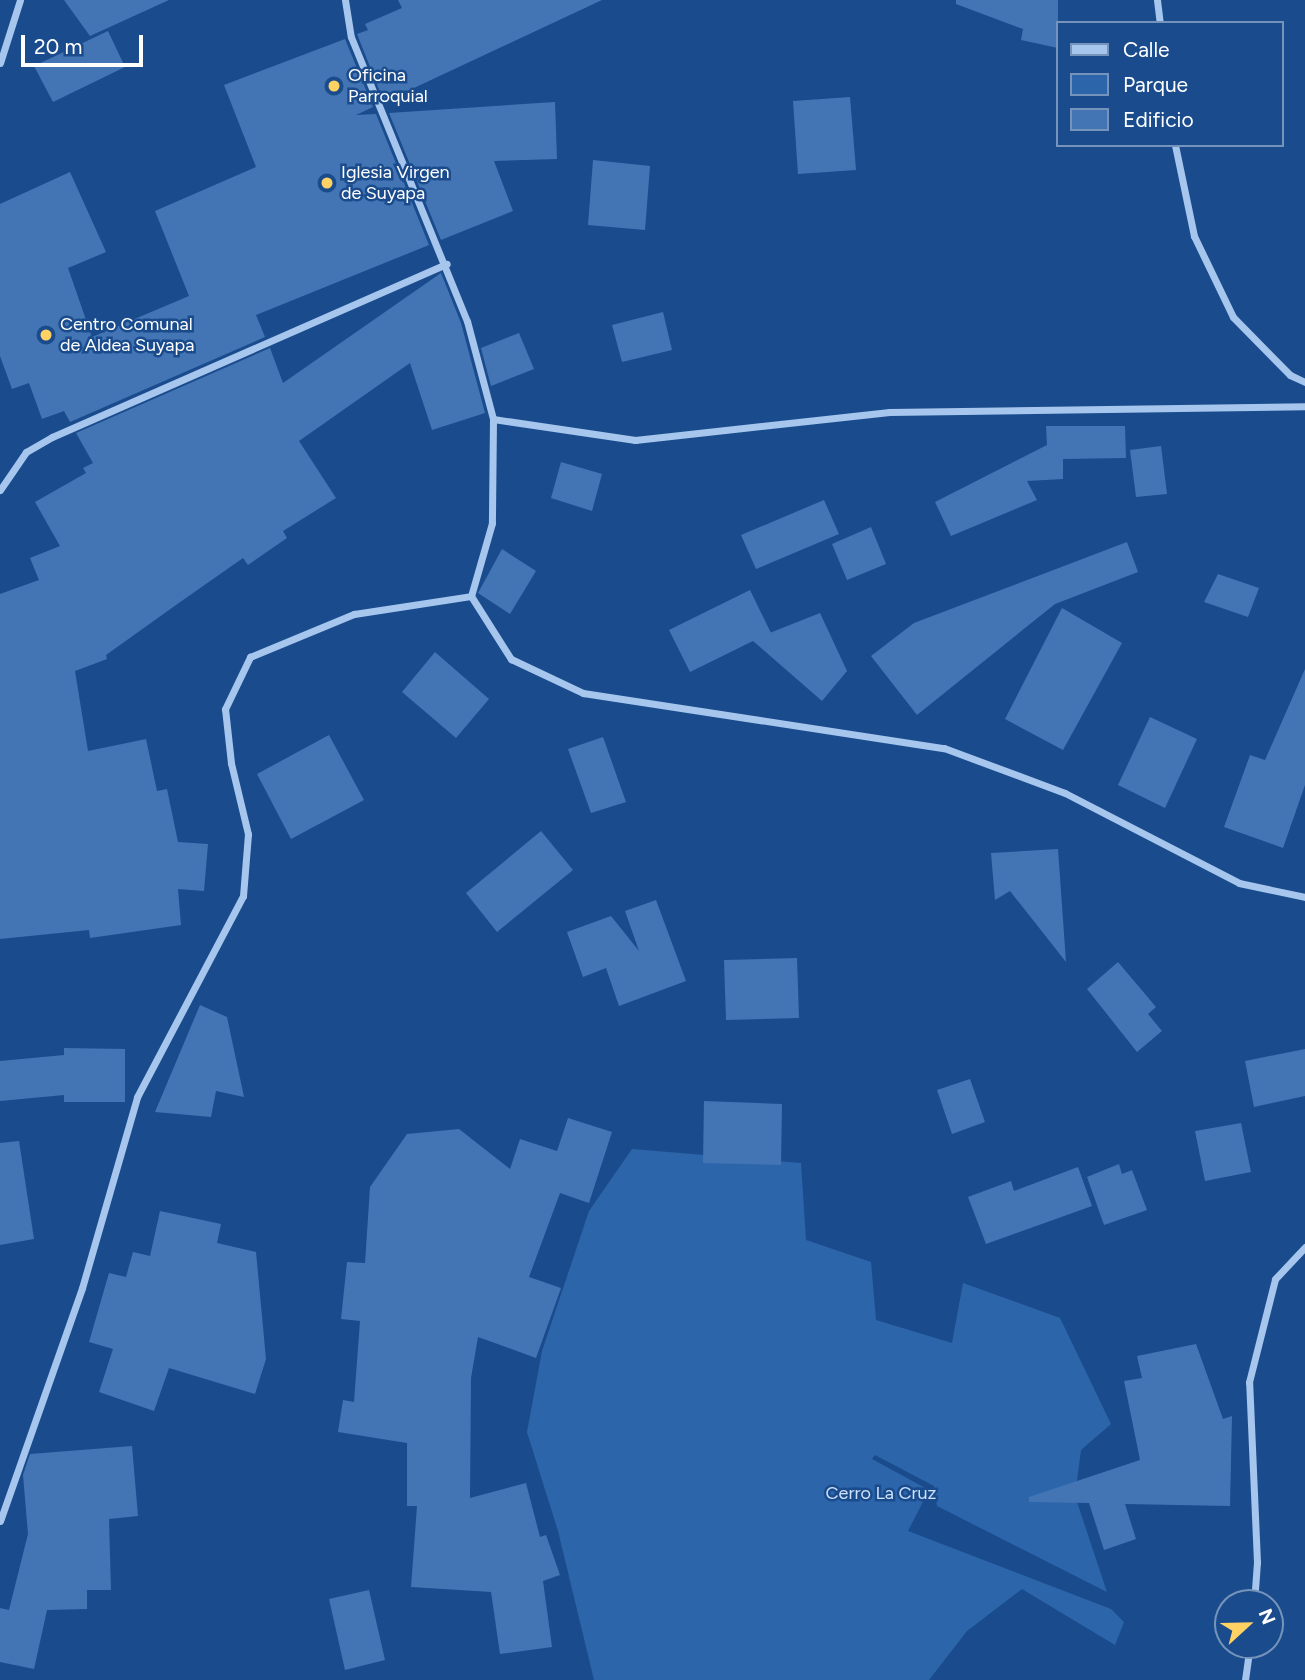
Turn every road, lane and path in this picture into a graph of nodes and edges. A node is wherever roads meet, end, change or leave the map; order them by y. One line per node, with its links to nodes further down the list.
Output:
1 (20, 0): 5 (street)
2 (345, 0): 7 (street)
3 (1157, 0): 4 (street)
4 (1160, 21)
5 (0, 63)
6 (1175, 147): 8 (street)
7 (447, 264): 10 (street); 11 (street)
8 (1305, 382)
9 (1305, 405): 10 (street)
10 (493, 419): 12 (street)
11 (0, 491)
12 (471, 596): 13 (street); 15 (street)
13 (1305, 897)
14 (1305, 1247): 16 (street)
15 (0, 1521)
16 (1255, 1589)
17 (1248, 1659): 18 (street)
18 (1245, 1680)

